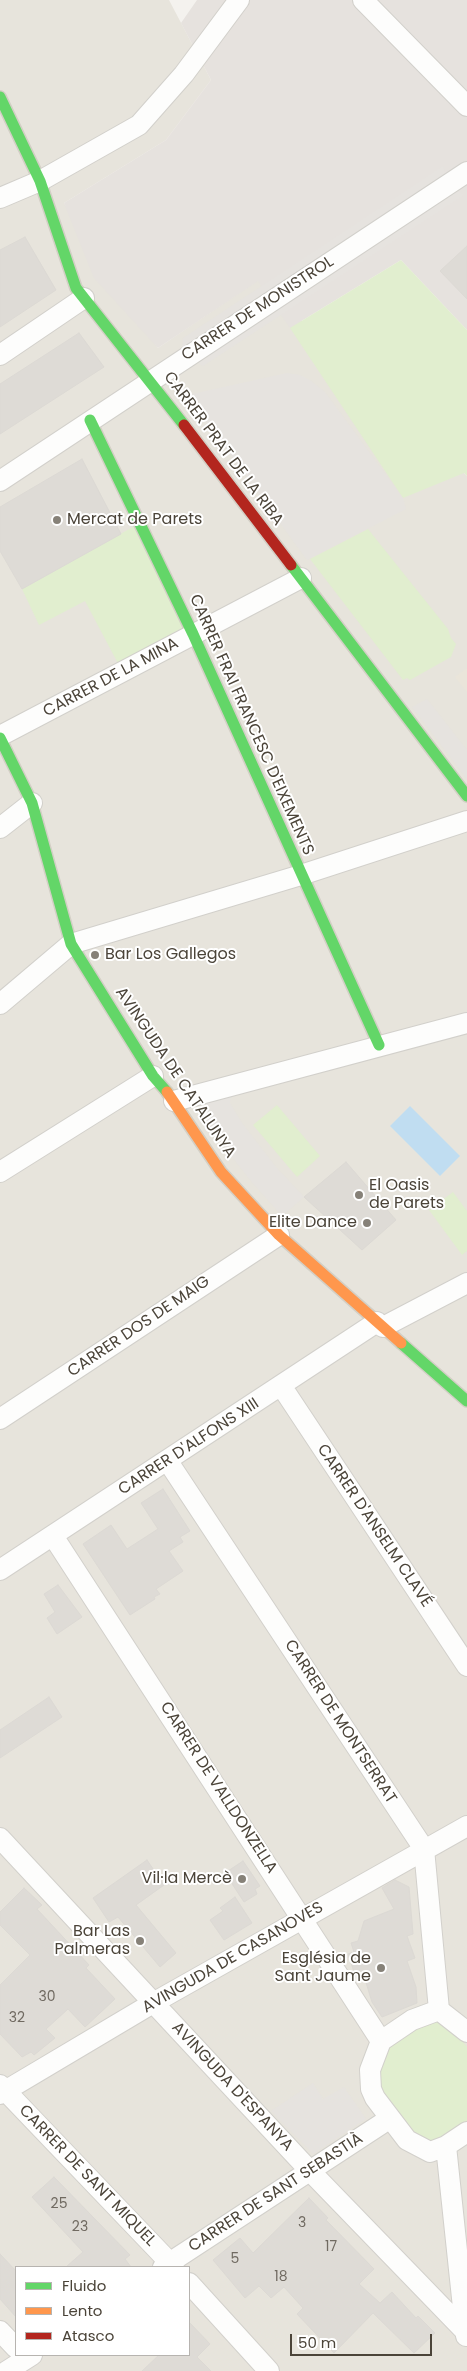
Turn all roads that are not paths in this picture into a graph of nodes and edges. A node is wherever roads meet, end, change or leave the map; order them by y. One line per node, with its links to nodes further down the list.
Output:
1 (239, 0): 6 (street)
2 (362, 0): 4 (street)
3 (0, 97): 6 (street, CARRER PRAT DE LA RIBA)
4 (467, 106)
5 (467, 172): 10 (street, CARRER DE MONISTROL)
6 (40, 181): 7 (street); 8 (street, CARRER PRAT DE LA RIBA)
7 (0, 198)
8 (84, 298): 9 (street); 10 (street, CARRER PRAT DE LA RIBA)
9 (0, 355)
10 (150, 380): 11 (street, CARRER DE MONISTROL); 13 (street, CARRER PRAT DE LA RIBA)
11 (90, 420): 12 (street, CARRER DE MONISTROL); 14 (street, CARRER FRAI FRANCESC D'EIXEMENTS)
12 (0, 481)
13 (301, 578): 14 (street, CARRER DE LA MINA); 16 (street, CARRER PRAT DE LA RIBA)
14 (193, 634): 15 (street, CARRER DE LA MINA); 20 (street, CARRER FRAI FRANCESC D'EIXEMENTS)
15 (0, 737): 17 (street, AVINGUDA DE CATALUNYA)
16 (467, 796)
17 (32, 803): 19 (street); 21 (street, AVINGUDA DE CATALUNYA)
18 (467, 821): 20 (street)
19 (0, 828)
20 (302, 875): 21 (street); 24 (street, CARRER FRAI FRANCESC D'EIXEMENTS)
21 (71, 944): 22 (street); 25 (street, AVINGUDA DE CATALUNYA)
22 (0, 1004)
23 (467, 1023): 24 (street)
24 (379, 1045): 26 (street)
25 (153, 1076): 26 (street, AVINGUDA DE CATALUNYA); 27 (street)
26 (174, 1101): 28 (street, AVINGUDA DE CATALUNYA)
27 (0, 1172)
28 (279, 1235): 30 (street, AVINGUDA DE CATALUNYA); 33 (street, CARRER DOS DE MAIG)
29 (467, 1284): 30 (street, CARRER D'ALFONS XIII)
30 (380, 1325): 31 (street, CARRER D'ALFONS XIII); 32 (street, AVINGUDA DE CATALUNYA)
31 (282, 1387): 34 (street, CARRER D'ALFONS XIII); 37 (street, CARRER D'ANSELM CLAVÉ)
32 (467, 1401)
33 (0, 1420)
34 (167, 1460): 35 (street, CARRER D'ALFONS XIII); 40 (street, CARRER DE MONTSERRAT)
35 (54, 1536): 36 (street, CARRER D'ALFONS XIII); 41 (street, CARRER DE VALLDONZELLA)
36 (0, 1570)
37 (467, 1666)
38 (467, 1826): 40 (street, AVINGUDA DE CASANOVES)
39 (0, 1838): 42 (street, AVINGUDA D'ESPANYA)
40 (424, 1849): 41 (street, AVINGUDA DE CASANOVES); 43 (street, CARRER DE MONTSERRAT)
41 (303, 1918): 42 (street, AVINGUDA DE CASANOVES); 45 (street, CARRER DE VALLDONZELLA)
42 (154, 2003): 46 (street, AVINGUDA DE CASANOVES); 50 (street, AVINGUDA D'ESPANYA)
43 (439, 2010): 44 (street); 45 (street)
44 (467, 2032)
45 (381, 2041): 47 (street)
46 (2, 2090): 51 (street, CARRER DE SANT MIQUEL)
47 (389, 2119): 49 (street); 50 (street, CARRER DE SANT SEBASTIÀ)
48 (467, 2132): 49 (street)
49 (446, 2146): 54 (street)
50 (310, 2171): 51 (street, CARRER DE SANT SEBASTIÀ); 54 (street, AVINGUDA D'ESPANYA)
51 (169, 2266)
52 (190, 2284): 58 (street)
53 (0, 2331): 55 (street)
54 (466, 2336)
55 (15, 2345)
56 (27, 2357): 57 (street)
57 (7, 2371)
58 (268, 2371)

